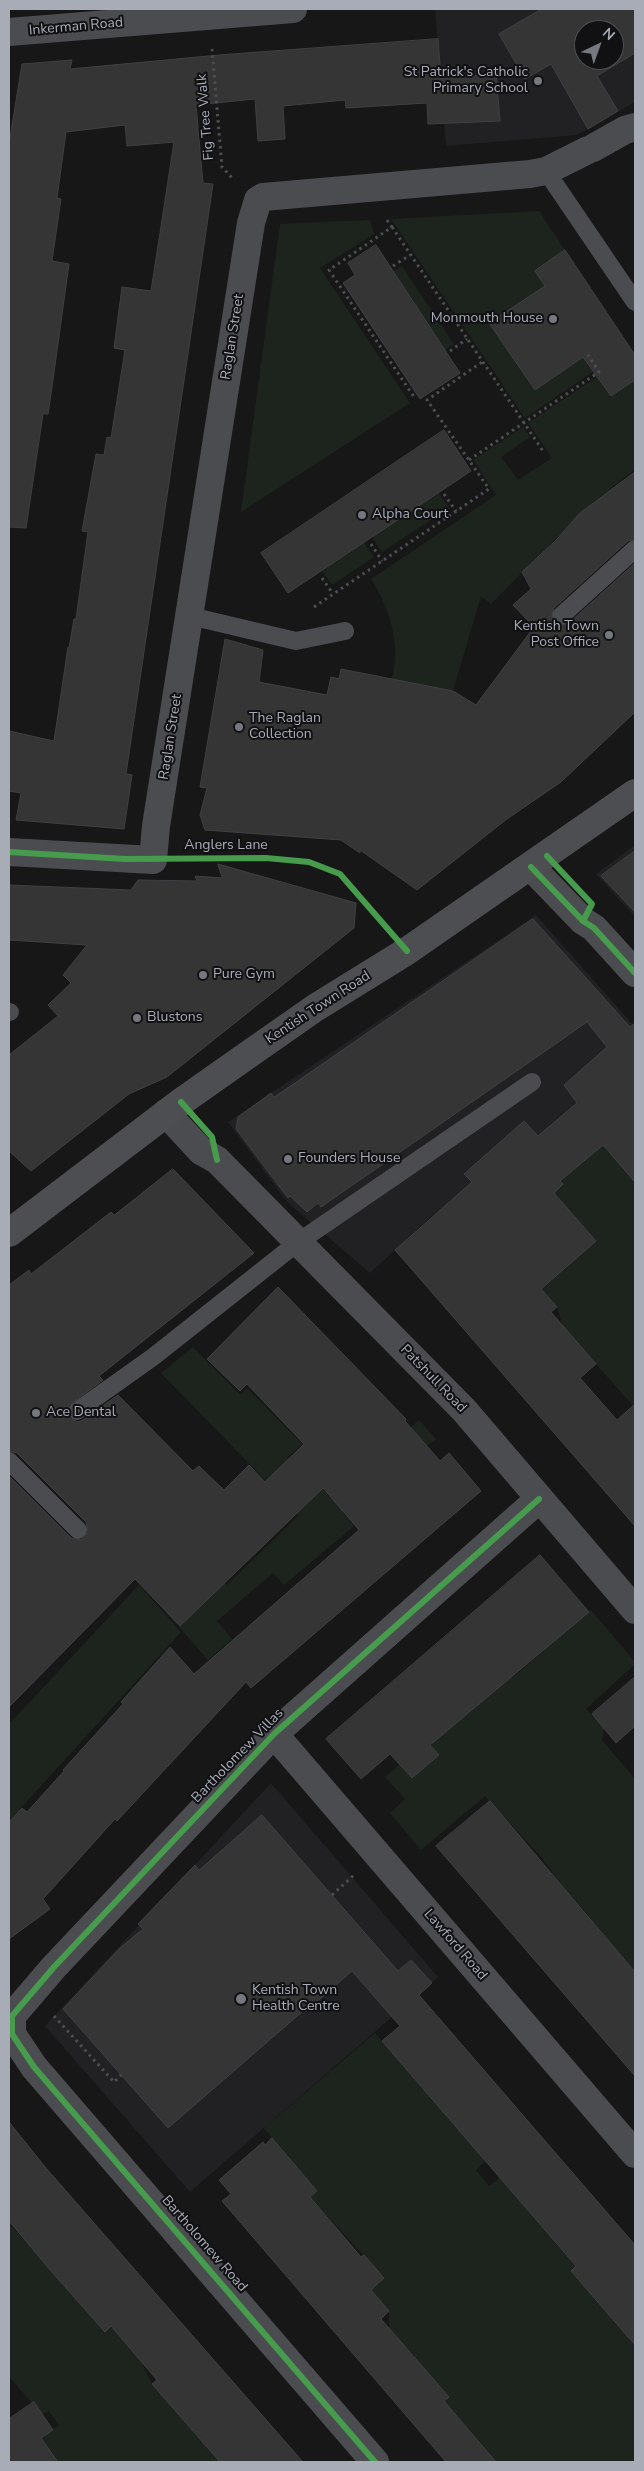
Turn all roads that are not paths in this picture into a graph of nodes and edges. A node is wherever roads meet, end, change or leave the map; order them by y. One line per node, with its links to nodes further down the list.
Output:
1 (293, 9): 2 (street, Inkerman Road)
2 (9, 32)
3 (635, 127): 4 (street)
4 (546, 171): 5 (lane); 7 (street, Raglan Street)
5 (635, 302)
6 (635, 549): 8 (lane)
7 (190, 616): 9 (lane); 11 (street, Raglan Street)
8 (561, 616)
9 (345, 632)
10 (635, 793): 12 (main road, Kentish Town Road)
11 (9, 852)
12 (531, 867): 13 (street); 15 (main road, Kentish Town Road)
13 (635, 973)
14 (532, 1082): 17 (lane)
15 (166, 1113): 16 (main road, Kentish Town Road); 17 (street, Patshull Road)
16 (9, 1233)
17 (298, 1242): 18 (lane); 20 (street, Patshull Road)
18 (77, 1411)
19 (9, 1461): 21 (lane)
20 (540, 1499): 22 (street, Patshull Road); 23 (street, Bartholomew Villas)
21 (78, 1530)
22 (635, 1610)
23 (274, 1734): 24 (street, Bartholomew Villas); 25 (street, Lawford Road)
24 (19, 2004): 26 (street, Bartholomew Road)
25 (635, 2154)
26 (375, 2462)

